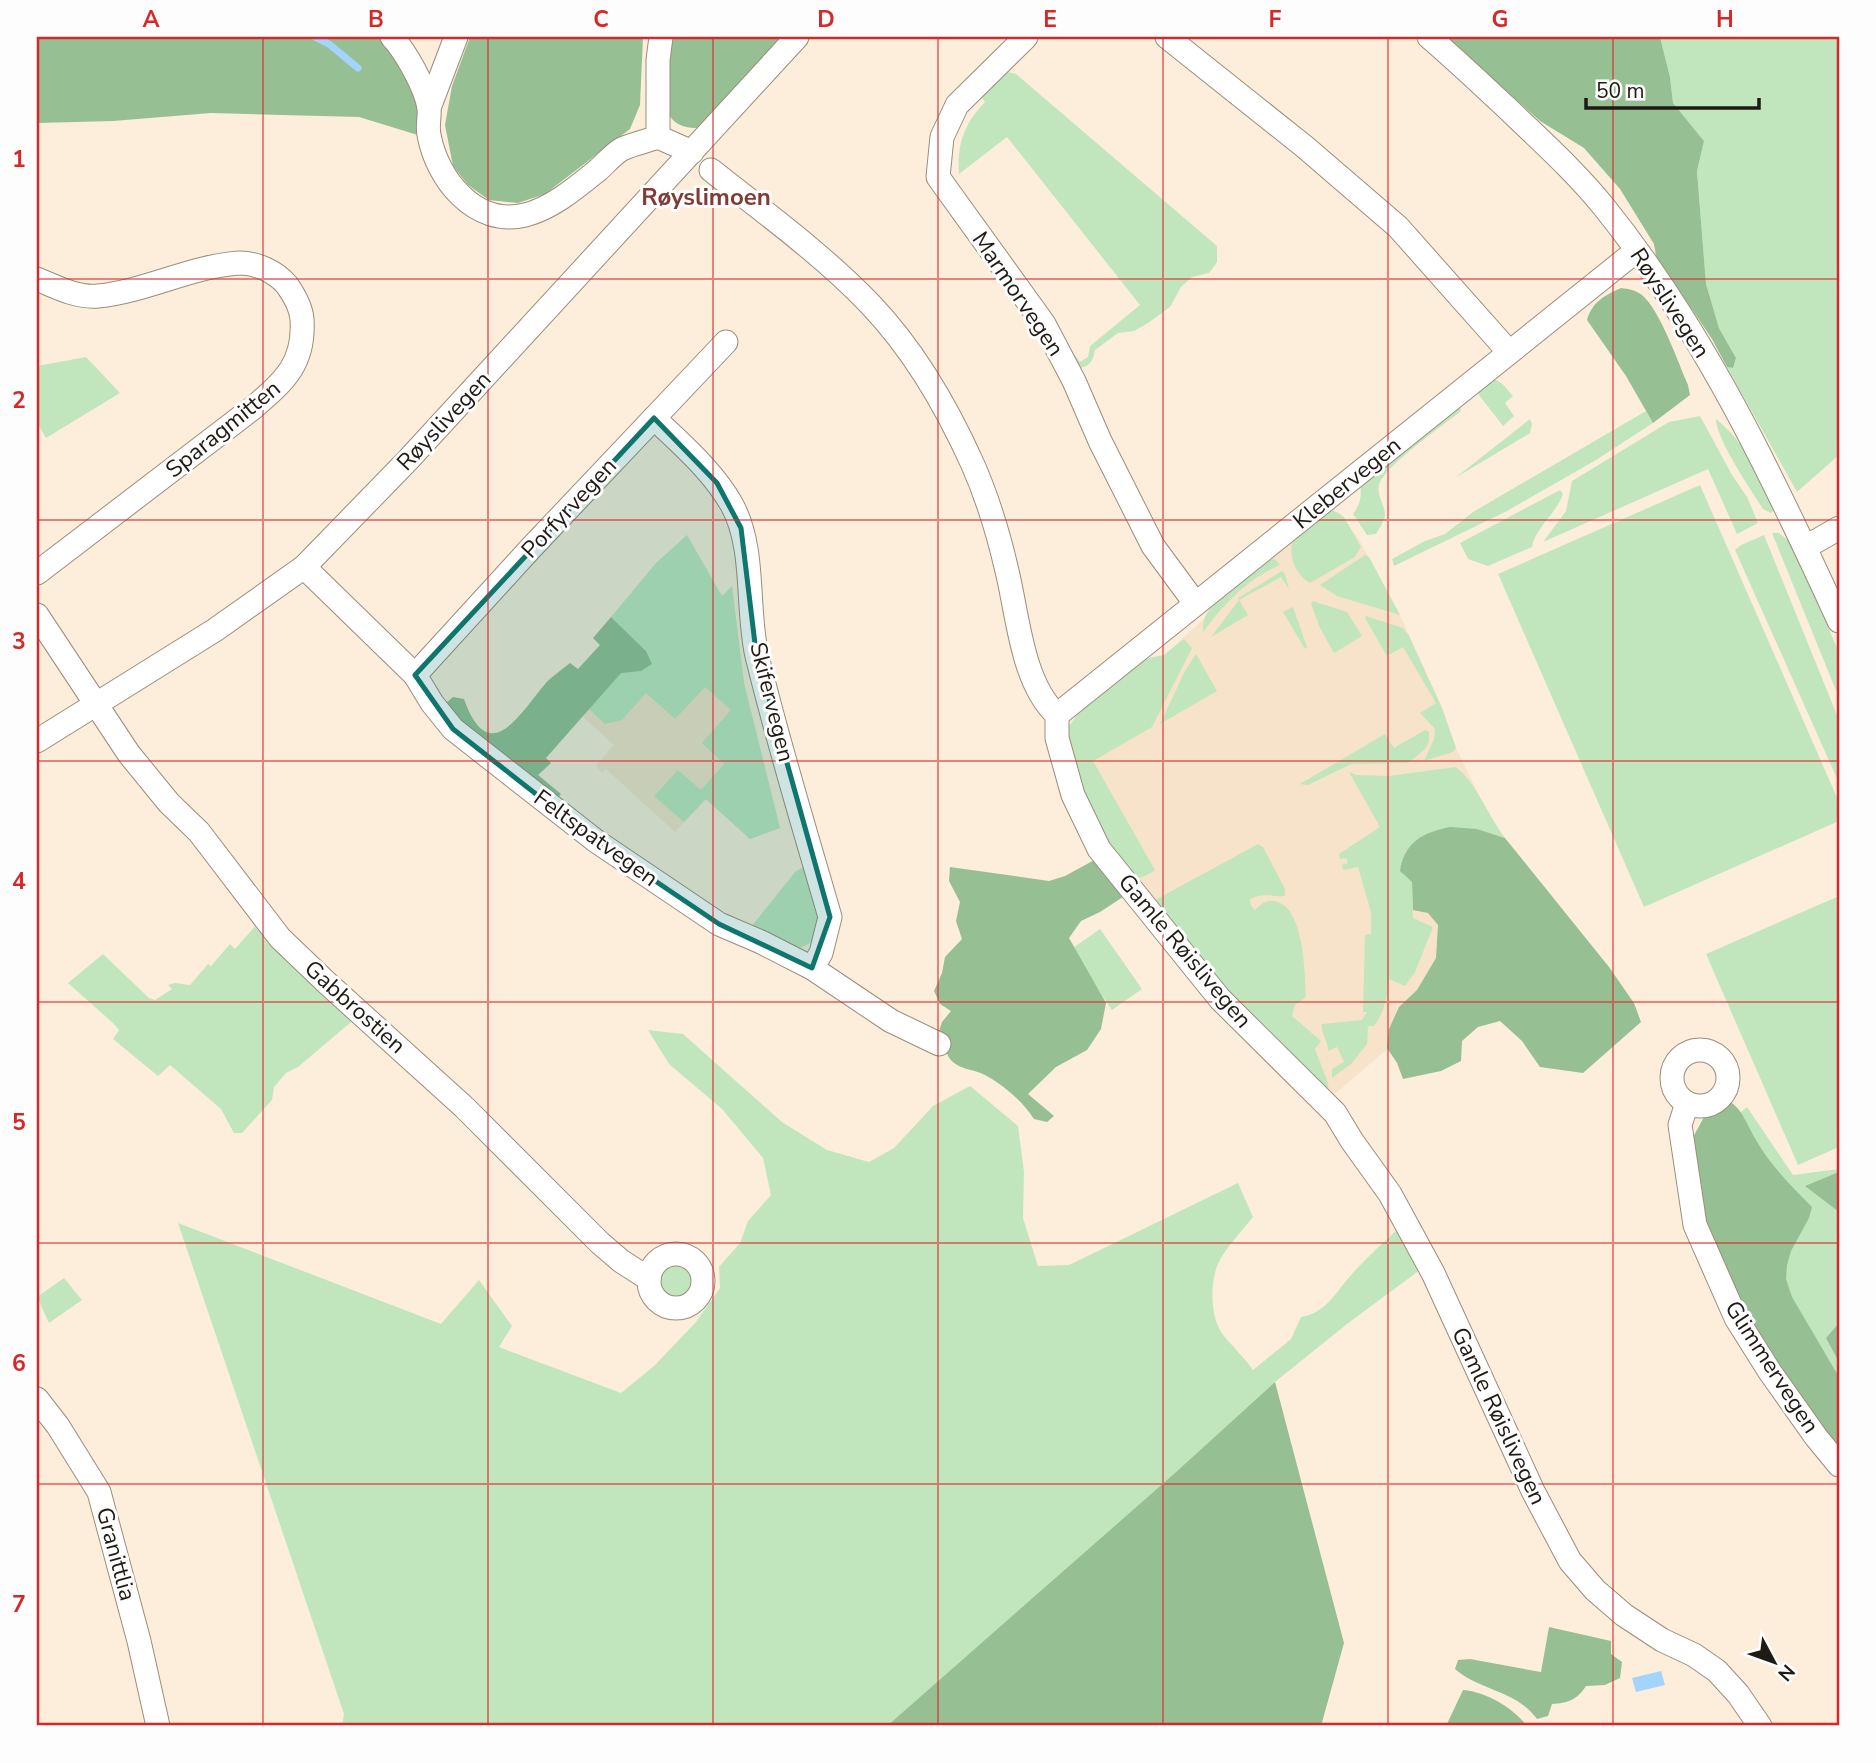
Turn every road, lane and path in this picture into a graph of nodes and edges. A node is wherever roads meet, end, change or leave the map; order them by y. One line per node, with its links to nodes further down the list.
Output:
1 (392, 37): 8 (street)
2 (456, 37): 8 (street)
3 (661, 37): 9 (street)
4 (797, 37): 10 (street, Røyslivegen)
5 (1026, 37): 21 (street, Marmorvegen)
6 (1167, 37): 15 (street)
7 (1429, 37): 12 (street, Røyslivegen)
8 (429, 108): 9 (street)
9 (658, 137): 10 (street)
10 (692, 152): 19 (street, Røyslivegen)
11 (711, 170): 26 (street, Gamle Røislivegen)
12 (1636, 251): 15 (street, Klebervegen); 18 (street, Røyslivegen)
13 (37, 279): 20 (street, Sparagmitten)
14 (726, 342): 16 (street, Porfyrvegen)
15 (1509, 352): 21 (street, Klebervegen)
16 (654, 418): 24 (street, Porfyrvegen); 28 (street, Skifervegen)
17 (1839, 528): 18 (street)
18 (1805, 547): 23 (street, Røyslivegen)
19 (304, 567): 24 (street, Feltspatvegen); 25 (street, Røyslivegen)
20 (37, 573)
21 (1195, 603): 26 (street, Klebervegen)
22 (37, 615): 25 (street)
23 (1839, 621)
24 (415, 676): 28 (street, Feltspatvegen)
25 (94, 704): 27 (street, Røyslivegen); 31 (street, Gabbrostien)
26 (1056, 715): 35 (street, Gamle Røislivegen)
27 (37, 741)
28 (812, 968): 29 (street, Feltspatvegen)
29 (939, 1044)
30 (1687, 1103): 33 (street, Glimmervegen)
31 (649, 1279)
32 (37, 1399): 34 (street, Granittlia)
33 (1839, 1465)
34 (158, 1726)
35 (1760, 1726)

